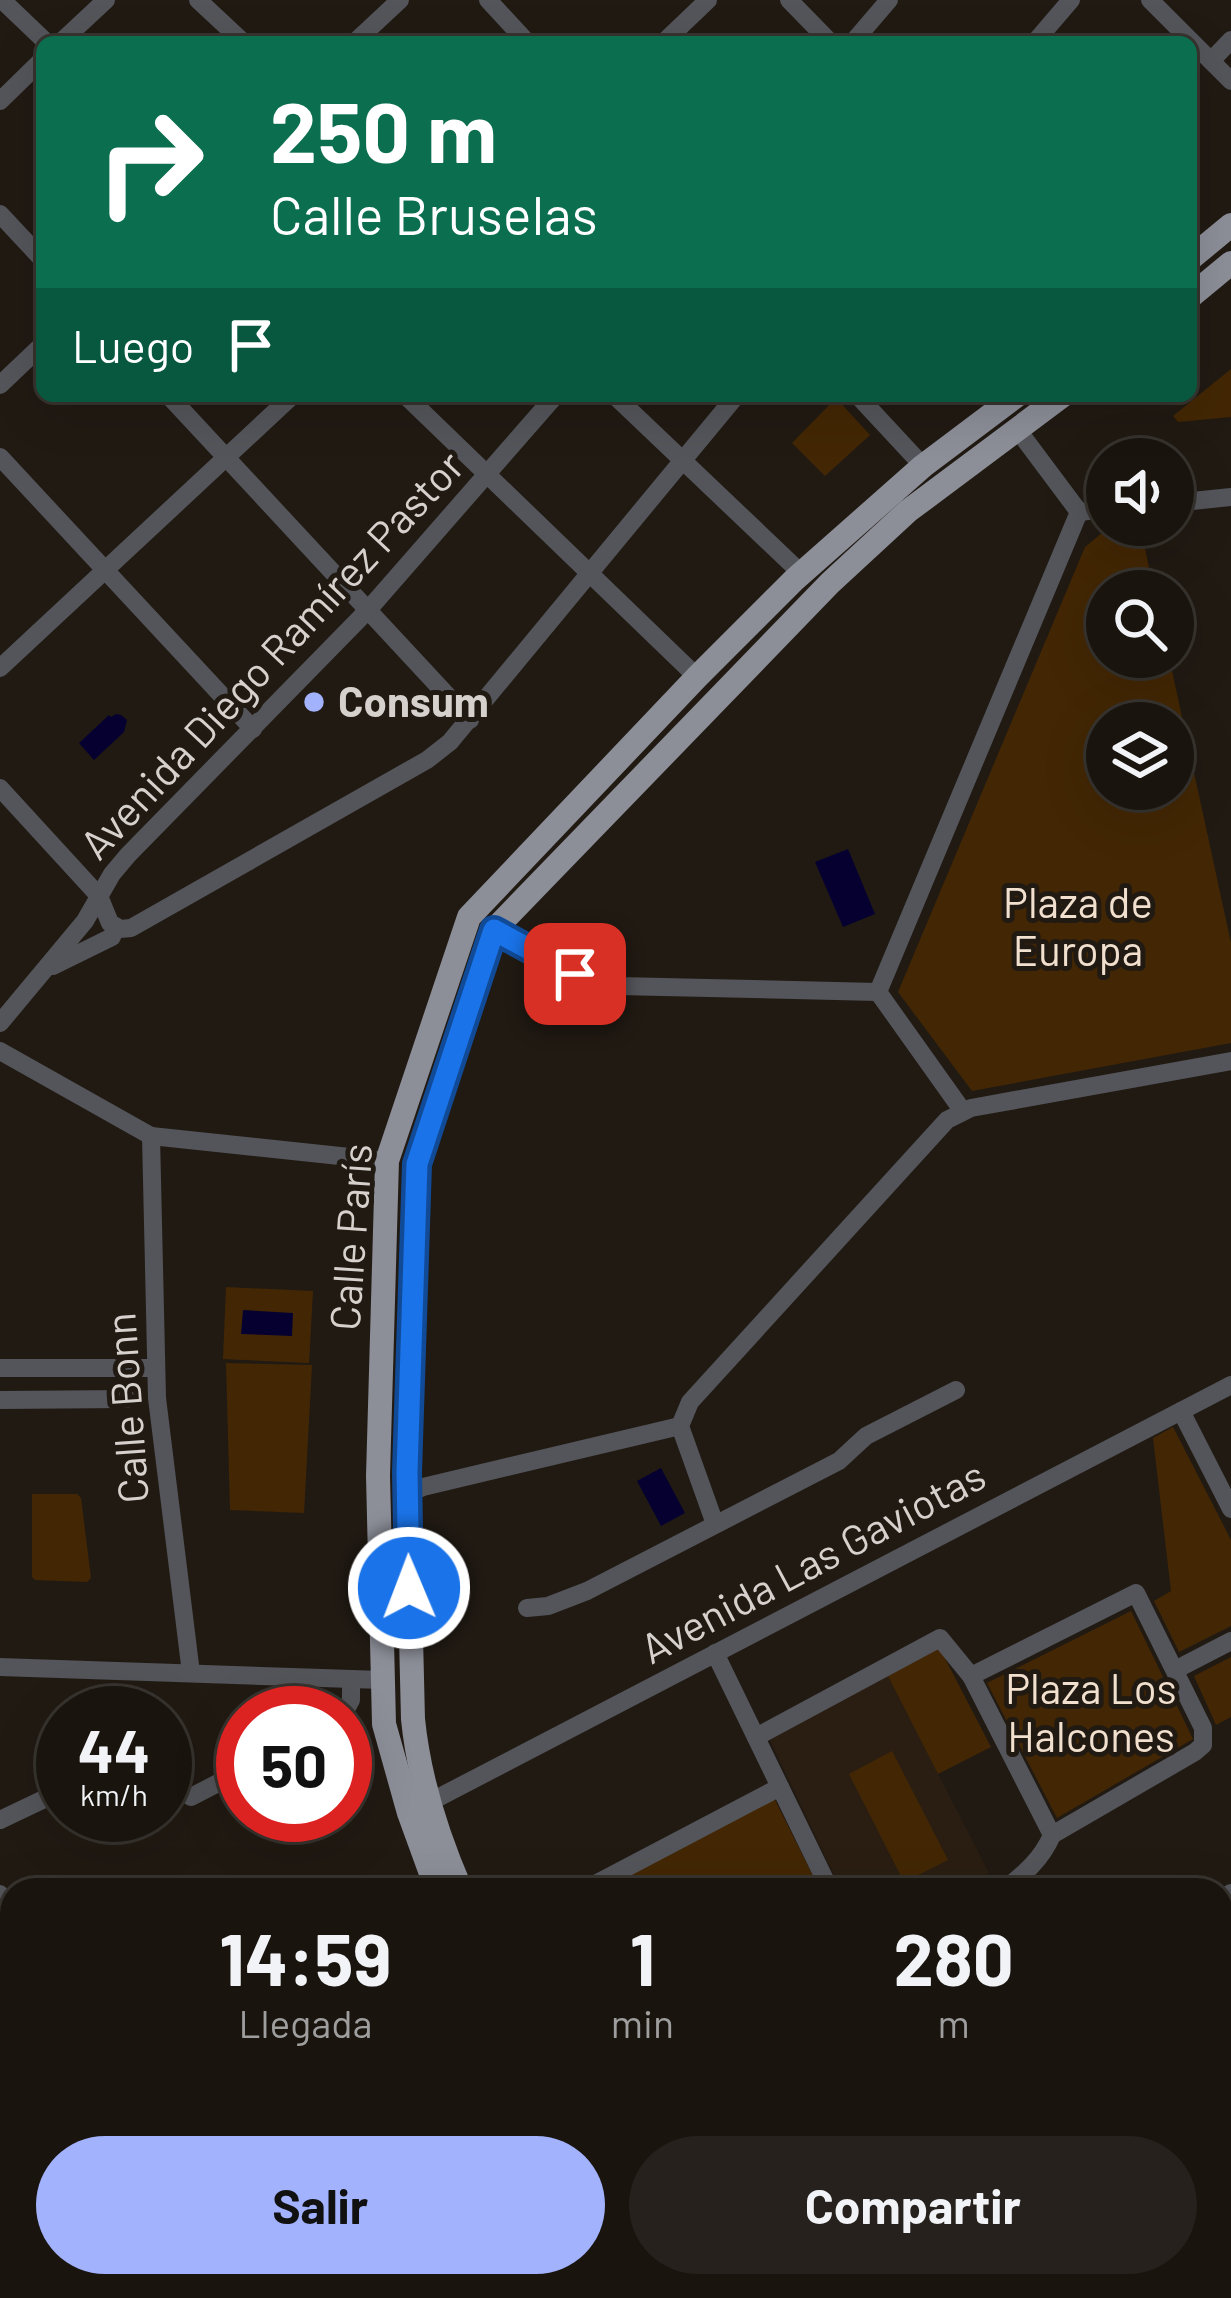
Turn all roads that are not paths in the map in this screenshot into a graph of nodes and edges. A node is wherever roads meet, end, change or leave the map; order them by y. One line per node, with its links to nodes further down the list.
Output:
1 (2, 0): 11 (street)
2 (106, 0): 12 (street)
3 (198, 0): 13 (street)
4 (400, 0): 14 (street)
5 (488, 0): 15 (street)
6 (708, 0): 16 (street)
7 (789, 0): 17 (street)
8 (889, 0): 18 (street)
9 (1071, 0): 19 (street)
10 (1150, 0): 20 (street)
11 (40, 36)
12 (67, 36)
13 (237, 36)
14 (361, 36)
15 (521, 36)
16 (670, 36)
17 (824, 36)
18 (858, 36)
19 (1040, 36)
20 (1185, 36)
21 (1231, 40): 23 (street)
22 (1197, 48): 23 (street)
23 (1210, 61): 25 (street)
24 (36, 66): 26 (street)
25 (1231, 81)
26 (0, 100)
27 (0, 214): 29 (street)
28 (1231, 225): 30 (main road)
29 (36, 253)
30 (1197, 253)
31 (1231, 262): 32 (main road)
32 (1197, 291)
33 (36, 351): 34 (street)
34 (0, 385)
35 (175, 402): 46 (street)
36 (286, 402): 46 (street)
37 (412, 402): 49 (street)
38 (550, 402): 49 (street, Avenida Diego Ramírez Pastor)
39 (621, 402): 47 (street)
40 (731, 402): 47 (street)
41 (864, 402): 48 (street)
42 (1008, 402): 48 (main road, Calle París)
43 (1054, 402): 44 (main road, Calle París)
44 (1017, 429): 53 (street); 57 (main road, Calle París)
45 (0, 457): 54 (street)
46 (226, 458): 54 (street); 58 (street)
47 (683, 460): 55 (street); 56 (street)
48 (923, 466): 56 (main road, Calle París)
49 (489, 475): 55 (street); 58 (street, Avenida Diego Ramírez Pastor)
50 (1231, 497): 51 (street)
51 (1194, 500)
52 (1086, 511): 53 (street)
53 (1079, 512): 69 (street)
54 (105, 571): 59 (street); 62 (street)
55 (590, 573): 60 (street); 61 (street)
56 (802, 573): 57 (main road); 60 (main road, Calle París)
57 (822, 591): 67 (main road, Calle París)
58 (368, 610): 61 (street); 62 (street, Avenida Diego Ramírez Pastor)
59 (0, 668)
60 (697, 677): 65 (main road, Calle París)
61 (470, 721): 66 (street)
62 (254, 729): 64 (street, Avenida Diego Ramírez Pastor)
63 (0, 788): 64 (street)
64 (99, 896): 66 (street); 68 (street, Avenida Diego Ramírez Pastor)
65 (469, 917): 67 (main road); 75 (main road, Calle París)
66 (115, 926): 68 (street)
67 (494, 930): 69 (street); 76 (main road, Calle París)
68 (43, 970): 70 (street, Avenida Diego Ramírez Pastor)
69 (878, 992): 73 (street)
70 (0, 1023)
71 (0, 1051): 74 (street)
72 (1231, 1060): 73 (street)
73 (962, 1110): 86 (street)
74 (152, 1136): 75 (street); 77 (street, Calle Bonn)
75 (387, 1161): 76 (main road); 88 (main road, Calle París)
76 (417, 1164): 87 (main road, Calle París)
77 (156, 1367): 79 (street); 98 (street, Calle Bonn)
78 (0, 1368): 79 (street)
79 (49, 1368): 84 (street)
80 (1231, 1385): 85 (street, Avenida Las Gaviotas)
81 (956, 1390): 90 (street)
82 (127, 1399): 84 (street)
83 (0, 1400): 84 (street)
84 (49, 1400)
85 (1180, 1411): 89 (street); 95 (street, Avenida Las Gaviotas)
86 (680, 1426): 87 (street); 90 (street)
87 (412, 1490): 88 (main road); 102 (main road, Calle París)
88 (379, 1497): 101 (main road, Calle París)
89 (1231, 1509)
90 (715, 1524): 93 (street)
91 (1157, 1582): 92 (street)
92 (1136, 1593): 97 (street); 99 (street)
93 (527, 1608)
94 (1231, 1641): 97 (street)
95 (715, 1653): 104 (street); 107 (street, Avenida Las Gaviotas)
96 (0, 1667): 98 (street)
97 (1174, 1670): 109 (street)
98 (191, 1673): 100 (street)
99 (970, 1676): 104 (street); 109 (street)
100 (351, 1679): 101 (street); 103 (street)
101 (382, 1681): 102 (main road); 107 (main road, Calle París)
102 (411, 1681): 107 (main road, Calle París)
103 (351, 1686)
104 (756, 1737): 105 (street)
105 (780, 1787): 112 (street); 113 (street)
106 (36, 1803): 108 (street)
107 (418, 1808): 110 (main road, Calle París); 111 (main road, Calle París)
108 (0, 1820)
109 (1052, 1835): 114 (street)
110 (433, 1878)
111 (454, 1878)
112 (607, 1878)
113 (824, 1878)
114 (1019, 1878)

